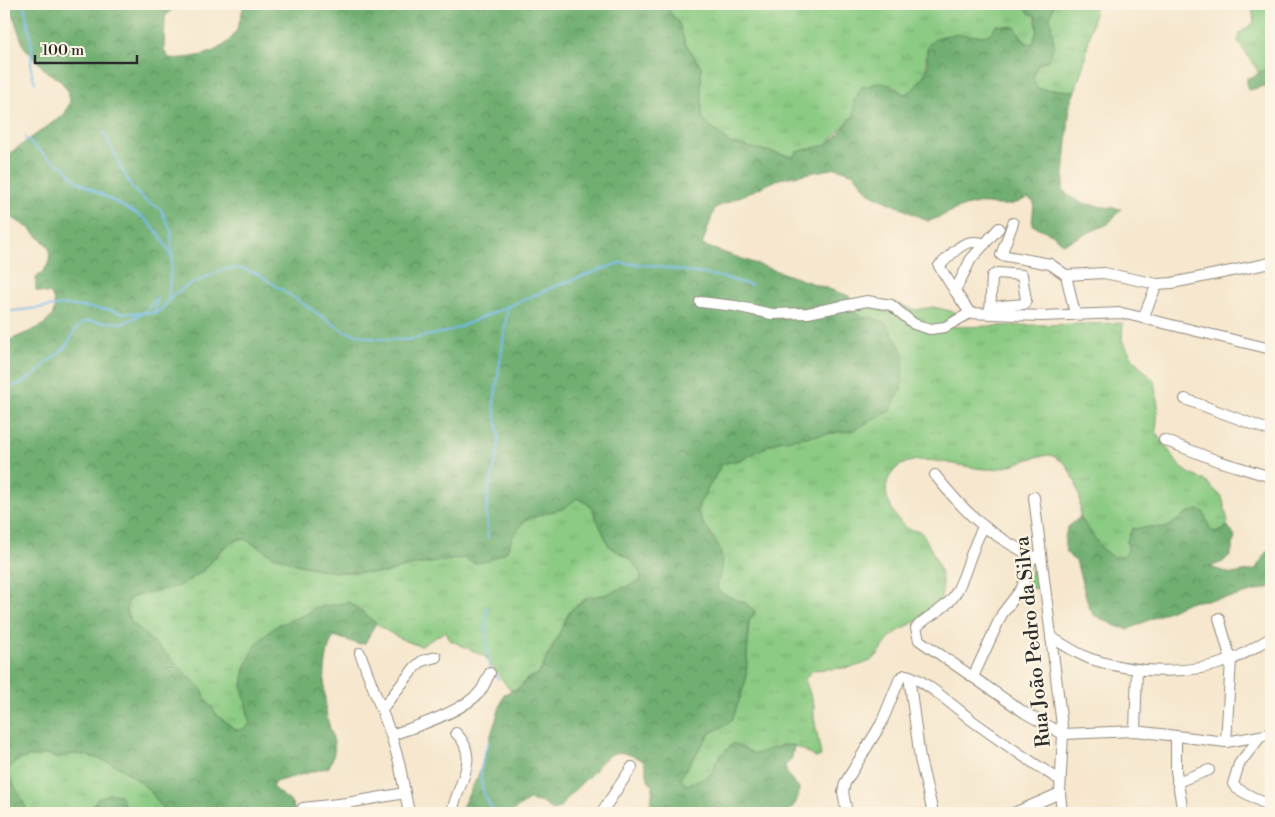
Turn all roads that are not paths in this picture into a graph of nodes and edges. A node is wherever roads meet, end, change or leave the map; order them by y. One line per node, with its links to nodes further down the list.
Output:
1 (1013, 224): 7 (street)
2 (999, 228): 3 (street)
3 (985, 244): 4 (street); 6 (street)
4 (951, 256): 6 (street); 9 (street)
5 (1271, 265): 8 (street)
6 (966, 267): 9 (street)
7 (1066, 275): 8 (street); 13 (street)
8 (1157, 284): 14 (street)
9 (955, 290): 12 (street)
10 (700, 302): 12 (street)
11 (990, 310): 11 (street); 12 (street); 13 (street)
12 (966, 314)
13 (1075, 314): 14 (street)
14 (1144, 318): 15 (street)
15 (1271, 349)
16 (1185, 399): 17 (street)
17 (1271, 431)
18 (1164, 440): 20 (street)
19 (935, 475): 22 (street)
20 (1271, 477)
21 (1034, 497): 23 (street, Rua João Pedro da Silva)
22 (983, 528): 23 (street); 33 (street)
23 (1037, 558): 25 (street, Rua João Pedro da Silva); 33 (street)
24 (1219, 618): 29 (street)
25 (1051, 637): 30 (street); 37 (street, Rua João Pedro da Silva)
26 (1271, 638): 29 (street)
27 (360, 653): 34 (street)
28 (436, 657): 34 (street)
29 (1231, 660): 30 (street); 41 (street)
30 (1137, 670): 35 (street)
31 (490, 673): 38 (street)
32 (907, 675): 44 (street); 51 (street); 55 (street)
33 (972, 677): 37 (street)
34 (382, 709): 38 (street)
35 (1135, 731): 37 (street); 40 (street)
36 (456, 733): 53 (street)
37 (1063, 734): 44 (street, Rua João Pedro da Silva)
38 (392, 735): 46 (street)
39 (1266, 735): 41 (street); 48 (street)
40 (1176, 736): 41 (street); 45 (street)
41 (1226, 742)
42 (632, 767): 54 (street)
43 (1210, 770): 45 (street)
44 (1060, 780): 47 (street, Rua João Pedro da Silva)
45 (1177, 782): 58 (street)
46 (405, 793): 50 (street); 52 (street)
47 (1060, 793): 56 (street); 57 (street, Rua João Pedro da Silva)
48 (1271, 807)
49 (303, 808): 50 (street)
50 (348, 808)
51 (930, 810)
52 (408, 813)
53 (452, 813)
54 (601, 813)
55 (847, 813)
56 (1014, 813)
57 (1062, 813)
58 (1183, 813)

